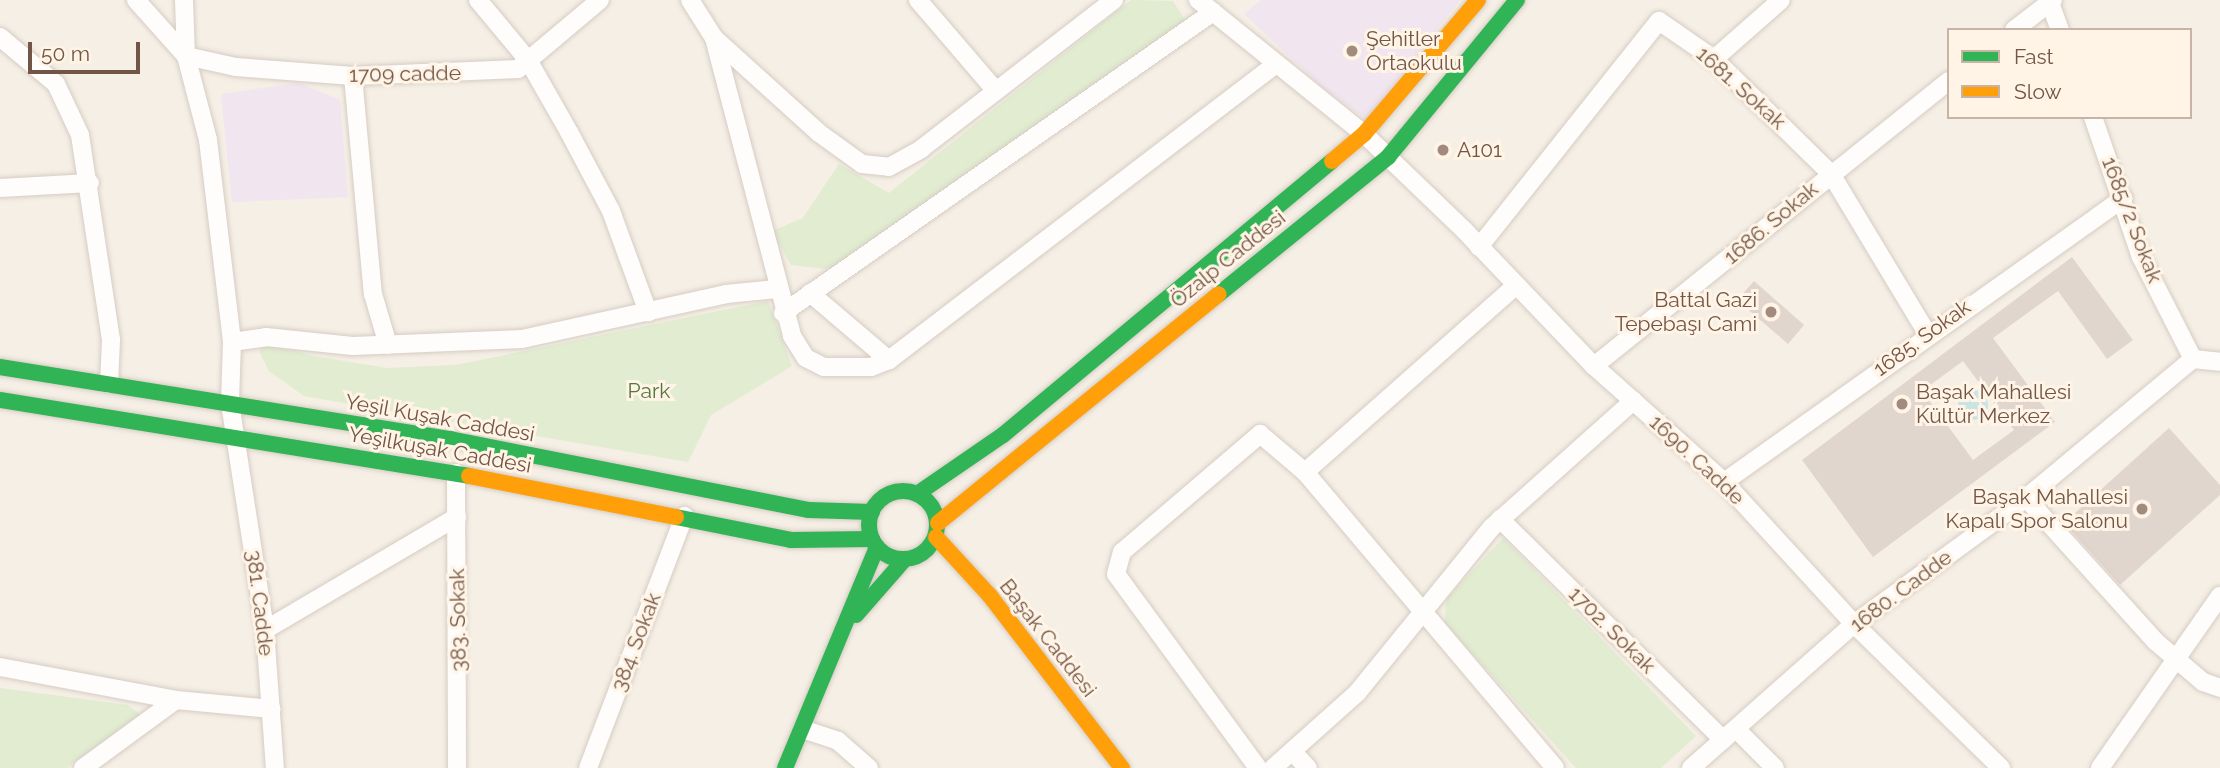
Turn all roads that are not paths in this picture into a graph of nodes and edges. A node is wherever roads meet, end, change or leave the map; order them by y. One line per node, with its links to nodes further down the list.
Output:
1 (136, 0): 18 (street)
2 (184, 0): 18 (street)
3 (478, 0): 20 (street)
4 (600, 0): 20 (street, 1709 cadde)
5 (690, 0): 17 (street)
6 (918, 0): 24 (street)
7 (1114, 0): 24 (street)
8 (1198, 0): 13 (street, 1690. Cadde)
9 (1478, 0): 26 (main road, Özalp Caddesi)
10 (1517, 0): 27 (main road, Özalp Caddesi)
11 (1782, 0): 19 (street)
12 (2051, 1): 14 (street); 15 (street)
13 (1213, 12): 21 (street, 1690. Cadde); 35 (street)
14 (2017, 28)
15 (2059, 28)
16 (0, 37): 29 (street)
17 (714, 38): 24 (street); 34 (street)
18 (186, 56): 22 (street, 1709 cadde); 39 (street, 381. Cadde)
19 (1714, 59): 28 (street, 1681. Sokak); 32 (street, 1681. Sokak)
20 (528, 60): 22 (street, 1709 cadde); 36 (street)
21 (1276, 64): 26 (street, 1690. Cadde); 42 (street)
22 (353, 76): 40 (street)
23 (1947, 83): 28 (street, 1686. Sokak)
24 (996, 91)
25 (2094, 119): 31 (street, 1685/2 Sokak)
26 (1364, 134): 27 (street, 1690. Cadde); 54 (main road, Özalp Caddesi)
27 (1388, 157): 32 (street, 1690. Cadde); 60 (main road, Özalp Caddesi)
28 (1831, 174): 38 (street, 1681. Sokak); 44 (street, 1686. Sokak)
29 (90, 183): 30 (street); 46 (street)
30 (0, 188)
31 (2123, 198): 38 (street, 1685. Sokak); 41 (street, 1685/2 Sokak)
32 (1479, 247): 33 (street, 1690. Cadde)
33 (1516, 285): 44 (street, 1690. Cadde); 51 (street)
34 (777, 289): 36 (street); 37 (street)
35 (810, 293): 37 (street); 42 (street)
36 (648, 312): 40 (street)
37 (783, 313): 42 (street)
38 (1927, 333): 53 (street, 1685. Sokak)
39 (232, 342): 40 (street); 49 (street, 381. Cadde)
40 (388, 345)
41 (2193, 359): 43 (street); 55 (street, 1680. Cadde)
42 (889, 360)
43 (2220, 362)
44 (1594, 366): 48 (street, 1690. Cadde)
45 (0, 367): 46 (main road, Yeşil Kuşak Caddesi)
46 (109, 384): 49 (main road, Yeşil Kuşak Caddesi)
47 (0, 400): 50 (main road, Yeşilkuşak Caddesi)
48 (1633, 401): 53 (street, 1690. Cadde); 59 (street)
49 (230, 403): 50 (street, 381. Cadde); 56 (main road, Yeşil Kuşak Caddesi)
50 (238, 438): 52 (main road, Yeşilkuşak Caddesi); 66 (street, 381. Cadde)
51 (1306, 472): 64 (street); 83 (street)
52 (456, 473): 57 (main road, Yeşilkuşak Caddesi); 58 (street, 383. Sokak)
53 (1724, 482): 65 (street, 1690. Cadde)
54 (917, 494): 56 (main road); 60 (main road)
55 (2025, 498): 65 (street, 1680. Cadde); 68 (street)
56 (872, 512): 61 (main road)
57 (684, 516): 61 (main road, Yeşilkuşak Caddesi); 79 (street, 384. Sokak)
58 (457, 517): 66 (street); 78 (street, 383. Sokak)
59 (1500, 519): 64 (street); 74 (street, 1702. Sokak)
60 (937, 530): 62 (main road); 82 (main road, Başak Caddesi)
61 (874, 543): 62 (main road); 67 (main road)
62 (904, 560): 67 (main road)
63 (2220, 596): 68 (street)
64 (1422, 612): 75 (street); 86 (street)
65 (1854, 624): 74 (street, 1680. Cadde); 89 (street, 1690. Cadde)
66 (265, 630): 72 (street, 381. Cadde)
67 (842, 631): 73 (main road)
68 (2179, 662): 70 (street); 90 (street)
69 (0, 667): 71 (street)
70 (2220, 688)
71 (176, 700): 72 (street); 76 (street)
72 (272, 709): 77 (street, 381. Cadde)
73 (802, 729): 80 (main road); 81 (street)
74 (1729, 734): 87 (street, 1680. Cadde); 88 (street, 1702. Sokak)
75 (1292, 751): 84 (street); 85 (street)
76 (83, 768)
77 (275, 768)
78 (457, 768)
79 (588, 768)
80 (785, 768)
81 (869, 768)
82 (1122, 768)
83 (1258, 768)
84 (1273, 768)
85 (1308, 768)
86 (1555, 768)
87 (1691, 768)
88 (1775, 768)
89 (2001, 768)
90 (2100, 768)

